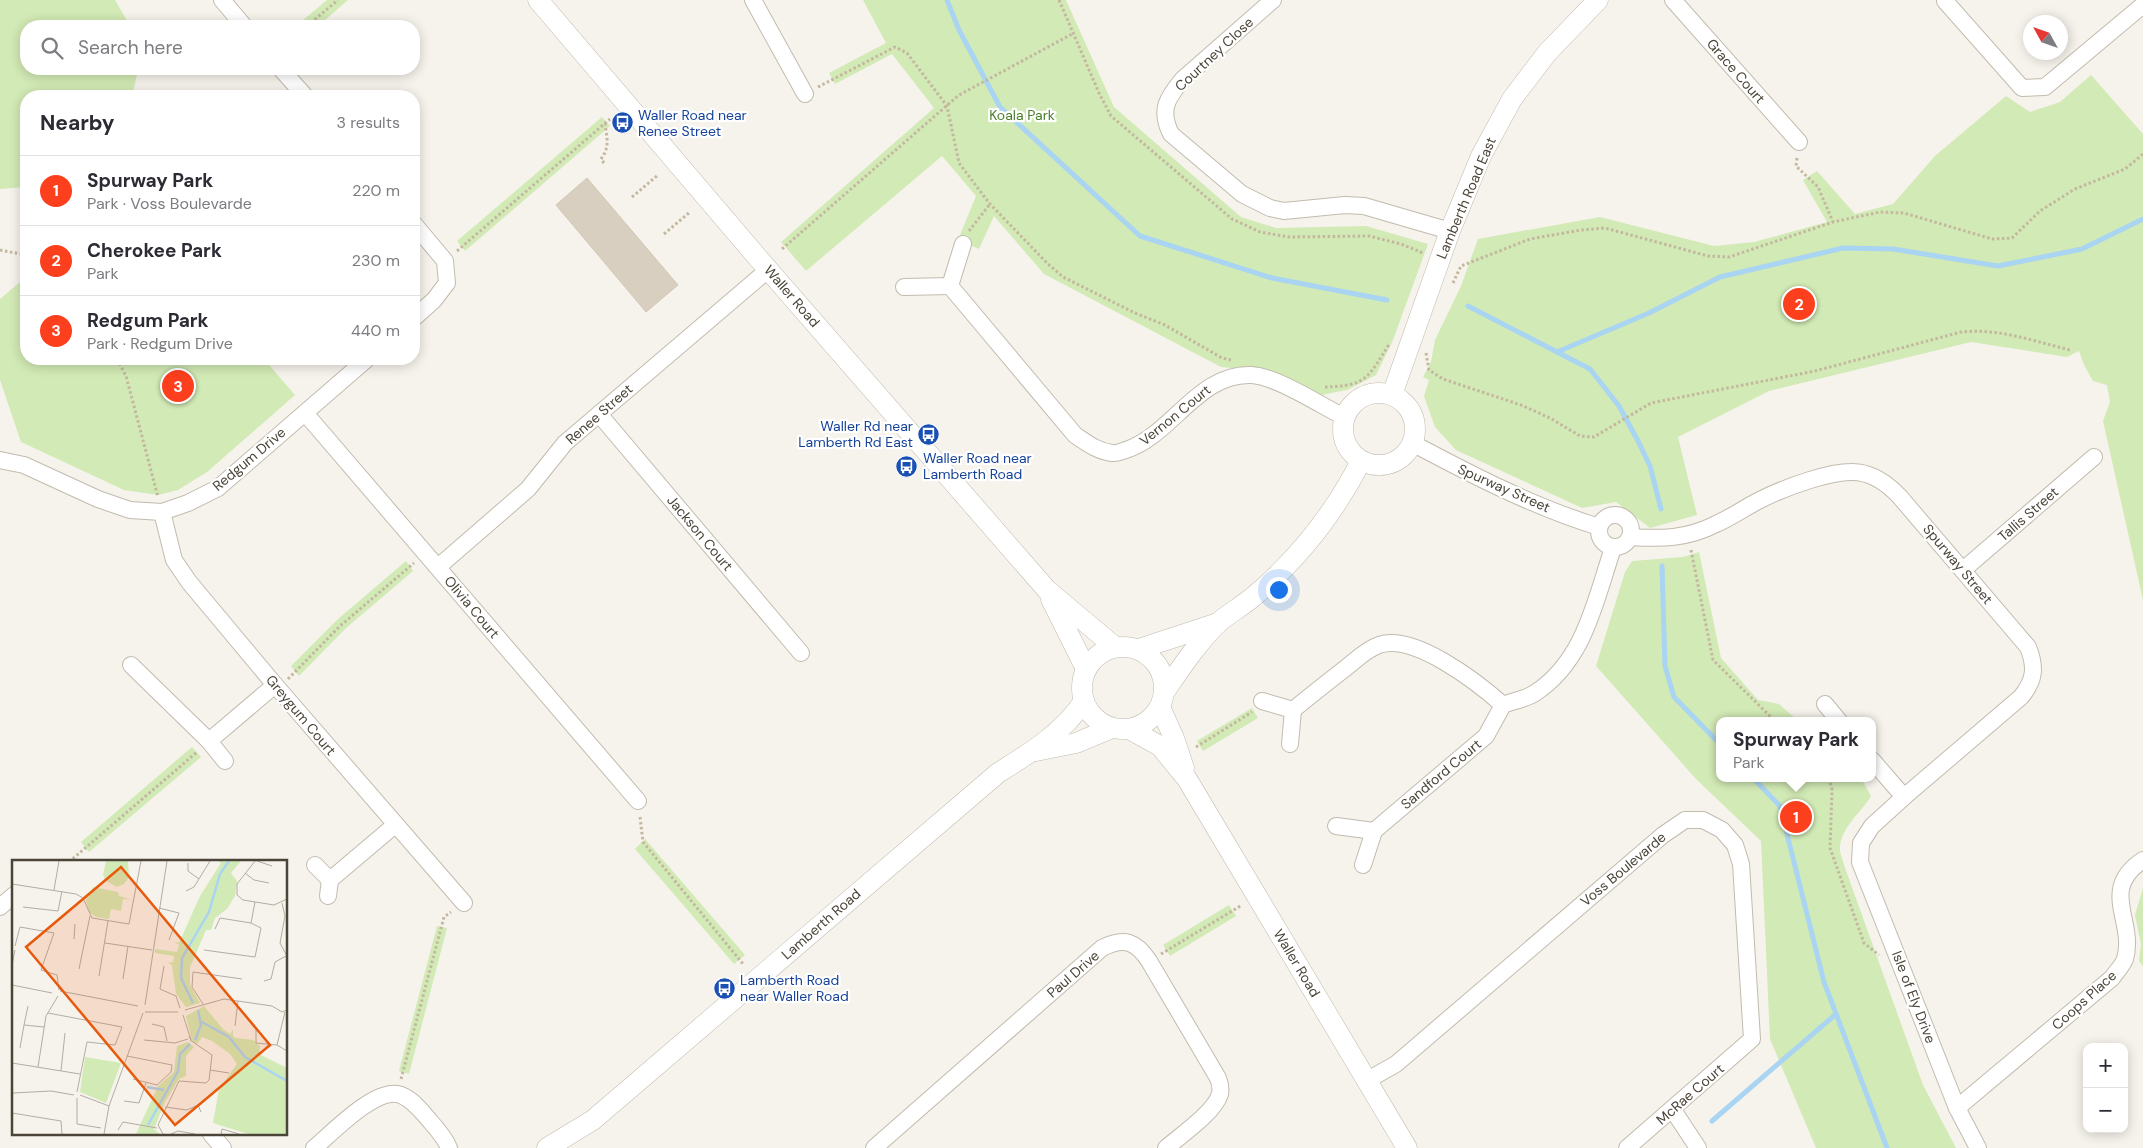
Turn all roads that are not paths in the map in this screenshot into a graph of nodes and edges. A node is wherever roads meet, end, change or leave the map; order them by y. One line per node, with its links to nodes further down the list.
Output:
1 (222, 0): 9 (street)
2 (538, 0): 17 (street, Waller Road)
3 (753, 0): 12 (street)
4 (1273, 0): 15 (street, Courtney Close)
5 (1598, 0): 15 (street, Lamberth Road East)
6 (1674, 0): 13 (street, Grace Court)
7 (1945, 1): 8 (street)
8 (2143, 4)
9 (239, 20)
10 (286, 75): 11 (street)
11 (299, 90)
12 (805, 94)
13 (1799, 142)
14 (420, 231): 20 (street)
15 (1450, 232): 22 (street, Lamberth Road East)
16 (963, 244): 18 (street)
17 (769, 269): 24 (street, Renee Street); 36 (street, Waller Road)
18 (950, 286): 19 (street); 25 (street, Vernon Court)
19 (904, 287)
20 (420, 313)
21 (360, 365): 23 (street, Redgum Drive)
22 (1392, 395): 25 (street); 26 (street)
23 (305, 413): 30 (street, Redgum Drive); 34 (street, Olivia Court)
24 (599, 414): 34 (street, Renee Street); 40 (street, Jackson Court)
25 (1344, 417): 29 (street)
26 (1412, 443): 29 (street); 31 (street, Spurway Street)
27 (2094, 457): 35 (street, Tallis Street)
28 (0, 460): 30 (street, Redgum Drive)
29 (1361, 461): 37 (street)
30 (162, 512): 43 (street, Greygum Court)
31 (1599, 528): 32 (street); 33 (street)
32 (1630, 537): 33 (street); 35 (street, Spurway Street)
33 (1613, 548): 48 (street)
34 (438, 567): 59 (street, Olivia Court)
35 (1963, 570): 58 (street, Spurway Street)
36 (1047, 590): 38 (street, Waller Road); 42 (street, Waller Road)
37 (1218, 623): 39 (street); 44 (street)
38 (1115, 647): 39 (street); 42 (street)
39 (1139, 650): 44 (street)
40 (801, 653)
41 (131, 665): 52 (street)
42 (1086, 669): 46 (street)
43 (275, 685): 52 (street); 60 (street, Greygum Court)
44 (1163, 699): 51 (street); 57 (street, Waller Road)
45 (1262, 701): 49 (street)
46 (1084, 702): 51 (street); 54 (street, Lamberth Road)
47 (1825, 704): 50 (street)
48 (1502, 705): 49 (street); 62 (street, Sandford Court)
49 (1293, 710): 53 (street)
50 (1836, 717)
51 (1120, 729): 54 (street, Lamberth Road); 57 (street, Waller Road)
52 (209, 741): 55 (street)
53 (1290, 744)
54 (1030, 752): 74 (street, Lamberth Road)
55 (224, 761)
56 (1876, 765): 58 (street)
57 (1187, 779): 71 (street, Waller Road)
58 (1904, 797): 63 (street, Spurway Street)
59 (638, 801)
60 (396, 825): 65 (street); 68 (street, Greygum Court)
61 (1336, 826): 62 (street)
62 (1374, 831): 66 (street)
63 (1861, 843): 72 (street, Isle of Ely Drive)
64 (2143, 860): 72 (street, Coops Place)
65 (315, 865)
66 (1362, 865)
67 (12, 897): 69 (street)
68 (464, 903)
69 (0, 907)
70 (1752, 1039): 71 (street, Voss Boulevarde); 73 (street, McRae Court)
71 (1366, 1081): 84 (street, Waller Road)
72 (1957, 1108): 87 (street, Isle of Ely Drive)
73 (1673, 1110): 85 (street, McRae Court); 86 (street)
74 (593, 1120): 80 (street, Lamberth Road); 81 (street, Lamberth Road)
75 (212, 1136): 77 (street)
76 (448, 1144): 78 (street); 79 (street)
77 (223, 1148)
78 (314, 1148)
79 (464, 1148)
80 (547, 1148)
81 (573, 1148)
82 (874, 1148): 83 (street, Paul Drive)
83 (1166, 1148)
84 (1407, 1148)
85 (1626, 1148)
86 (1698, 1148)
87 (1978, 1148)

